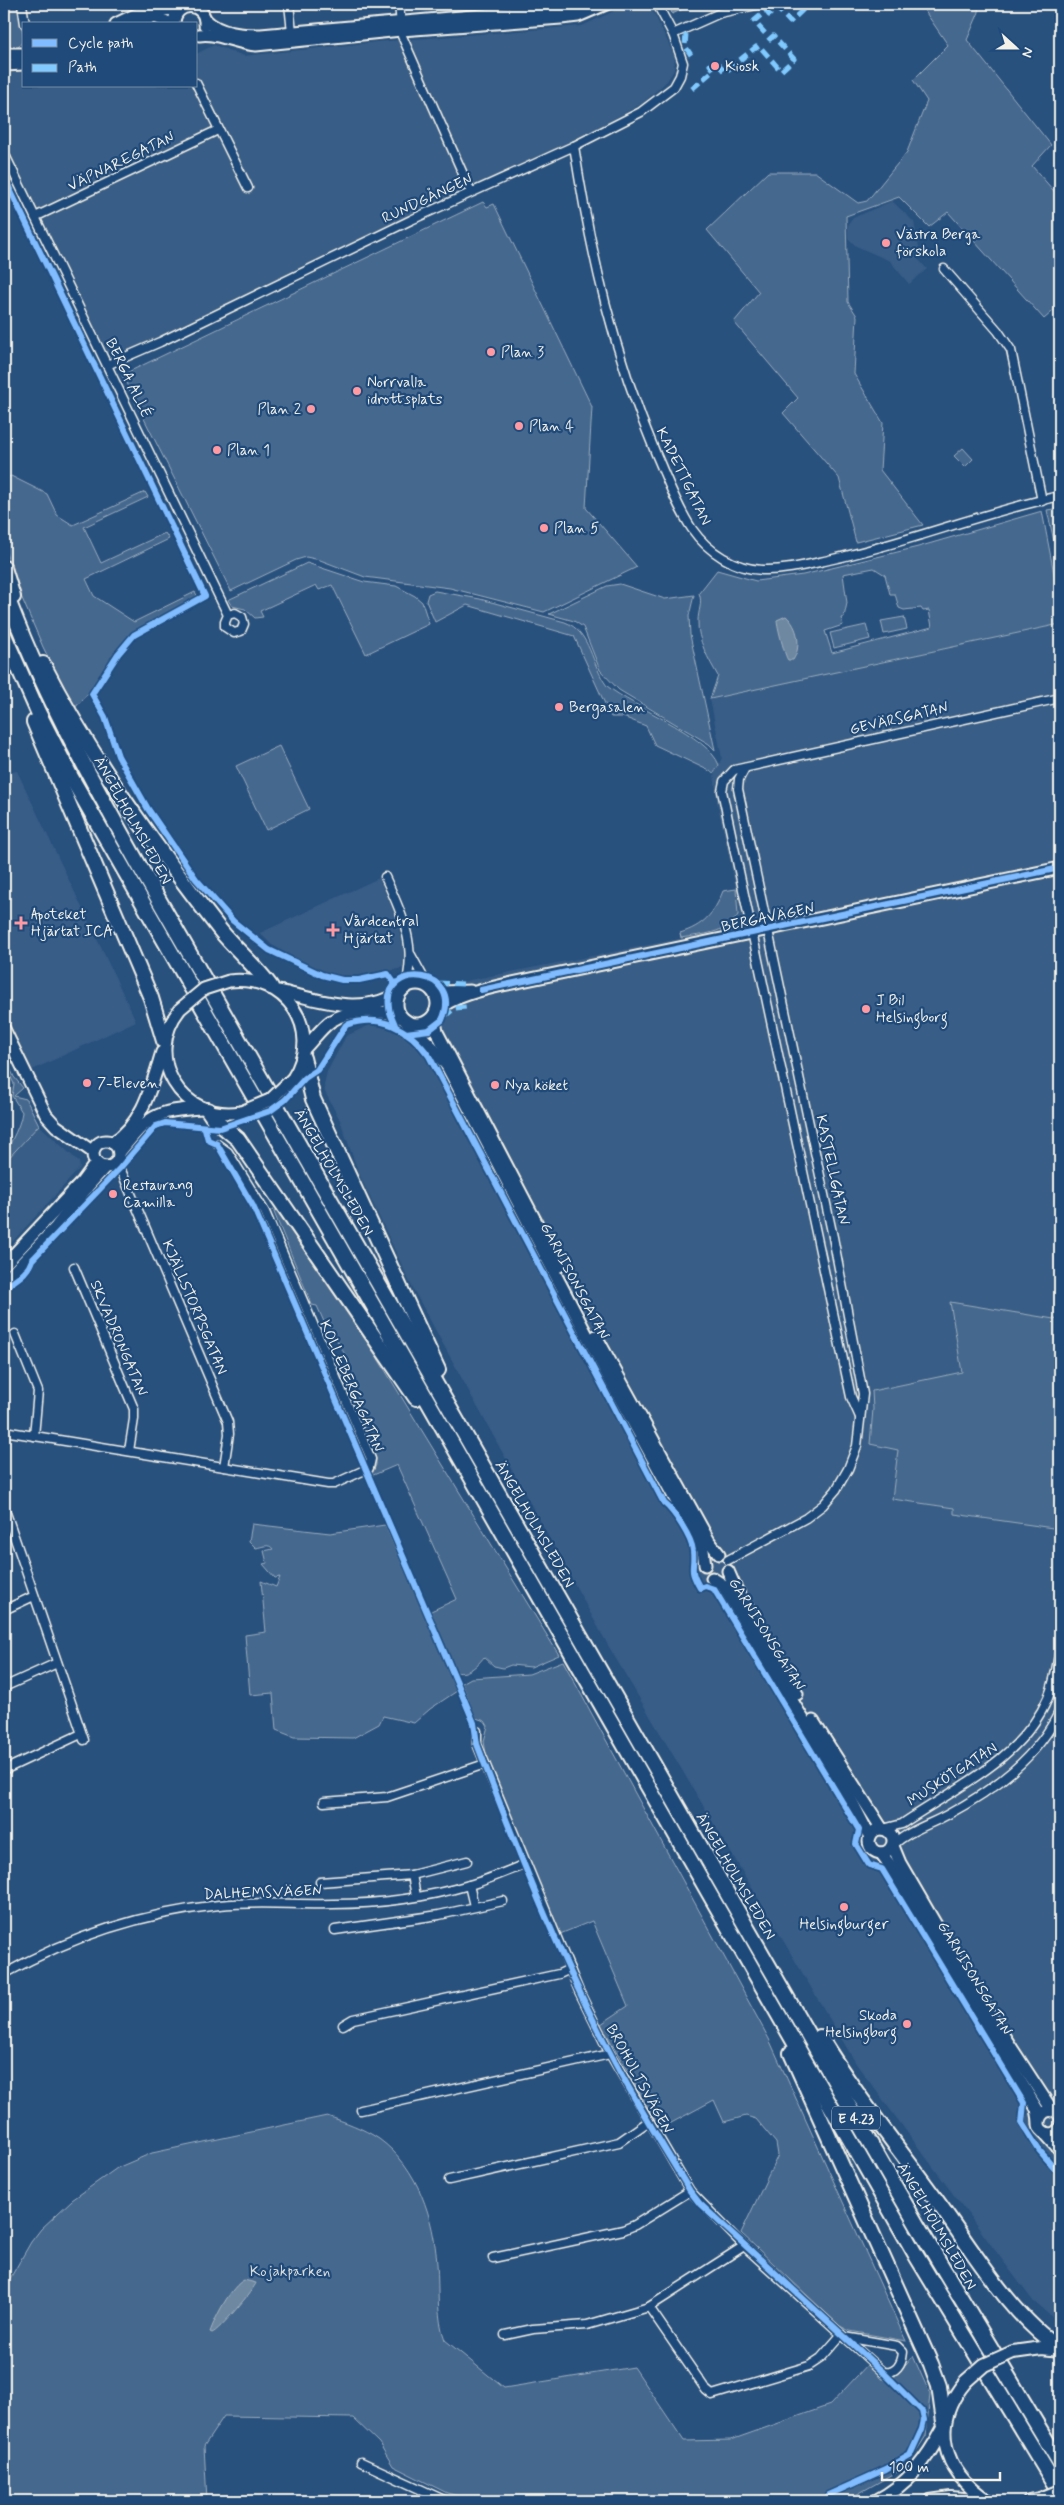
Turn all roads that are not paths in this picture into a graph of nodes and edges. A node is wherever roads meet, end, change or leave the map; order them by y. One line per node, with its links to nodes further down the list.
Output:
1 (22, 4): 11 (street)
2 (290, 4): 18 (street)
3 (399, 4): 16 (street)
4 (582, 4): 9 (street)
5 (606, 4): 16 (street)
6 (659, 4): 19 (street, RUNDGÅNGEN)
7 (761, 4): 19 (street)
8 (184, 6): 10 (street); 12 (street); 15 (street)
9 (508, 8): 16 (street)
10 (202, 11): 17 (street); 20 (street)
11 (26, 22)
12 (120, 22)
13 (140, 22): 14 (street)
14 (168, 22)
15 (173, 22)
16 (401, 26): 17 (street); 18 (street); 30 (street)
17 (216, 32): 18 (street); 20 (street)
18 (292, 32)
19 (674, 34): 27 (street, RUNDGÅNGEN)
20 (198, 35)
21 (4, 54): 22 (street)
22 (22, 54)
23 (22, 64): 24 (street)
24 (4, 65)
25 (198, 87): 26 (street)
26 (218, 130): 29 (street); 31 (street, VÄPNAREGATAN)
27 (574, 146): 30 (street, RUNDGÅNGEN); 35 (street, KADETTGATAN)
28 (4, 153): 31 (street, BERGA ALLÉ)
29 (248, 188)
30 (471, 192): 33 (street, RUNDGÅNGEN)
31 (35, 217): 33 (street, BERGA ALLÉ)
32 (944, 269): 35 (street)
33 (107, 365): 38 (street, BERGA ALLÉ)
34 (1060, 496): 35 (street, KADETTGATAN)
35 (1042, 501)
36 (4, 568): 50 (highway)
37 (4, 589): 67 (highway, ÄNGELHOLMSLEDEN)
38 (228, 616)
39 (4, 635): 70 (highway, ÄNGELHOLMSLEDEN)
40 (4, 639): 55 (highway)
41 (1060, 698): 42 (street, GEVÄRSGATAN)
42 (745, 768): 45 (street); 46 (street, GEVÄRSGATAN)
43 (1060, 868): 45 (street, BERGAVÄGEN)
44 (385, 878): 47 (street)
45 (767, 931): 46 (street, BERGAVÄGEN); 64 (street, KASTELLGATAN)
46 (752, 934): 51 (street, BERGAVÄGEN); 64 (street, KASTELLGATAN)
47 (410, 953): 48 (street); 49 (street)
48 (404, 988): 49 (street); 50 (street); 53 (street)
49 (430, 988): 51 (street, BERGAVÄGEN); 52 (street)
50 (274, 989): 55 (street, bridge); 56 (street)
51 (481, 990): 52 (street, BERGAVÄGEN)
52 (435, 1012): 53 (street); 73 (street, GARNISONSGATAN)
53 (404, 1019): 56 (street); 74 (street, GARNISONSGATAN)
54 (4, 1029): 59 (street)
55 (164, 1045): 57 (street); 59 (street)
56 (304, 1053): 57 (street, bridge); 67 (highway)
57 (206, 1109): 59 (street); 70 (highway)
58 (217, 1144): 69 (street, KOLLEBERGAGATAN)
59 (106, 1155): 60 (street); 62 (street); 69 (street, KJÄLLSTORPSGATAN)
60 (4, 1265)
61 (74, 1267): 68 (street, SKVADRONGATAN)
62 (4, 1282)
63 (14, 1334): 66 (street)
64 (860, 1417): 73 (street, KASTELLGATAN)
65 (4, 1431): 66 (street, KOLLEBERGAGATAN)
66 (34, 1436): 68 (street, KOLLEBERGAGATAN)
67 (468, 1440): 97 (highway, ÄNGELHOLMSLEDEN)
68 (129, 1451): 69 (street, KOLLEBERGAGATAN)
69 (224, 1467)
70 (480, 1492): 102 (highway, ÄNGELHOLMSLEDEN)
71 (4, 1507): 72 (street)
72 (5, 1517): 76 (street)
73 (725, 1562): 74 (street); 75 (street, GARNISONSGATAN); 86 (street, GARNISONSGATAN)
74 (705, 1565): 75 (street, GARNISONSGATAN)
75 (712, 1578): 87 (street, GARNISONSGATAN)
76 (34, 1596): 77 (street); 79 (street)
77 (4, 1610)
78 (1060, 1649): 86 (street, MUSKÖTGATAN)
79 (57, 1663): 80 (street); 84 (street)
80 (4, 1687)
81 (1060, 1710): 88 (street, MUSKÖTGATAN)
82 (477, 1731): 83 (street, BROHULTSVÄGEN)
83 (485, 1764): 85 (street); 91 (street, BROHULTSVÄGEN)
84 (4, 1770)
85 (324, 1802)
86 (883, 1829): 87 (street); 88 (street, GARNISONSGATAN)
87 (870, 1837): 89 (street, GARNISONSGATAN)
88 (893, 1845): 89 (street); 106 (street, GARNISONSGATAN)
89 (881, 1853): 107 (street, GARNISONSGATAN)
90 (467, 1861): 92 (street, DALHEMSVÄGEN)
91 (526, 1864): 94 (street, DALHEMSVÄGEN); 100 (street, BROHULTSVÄGEN)
92 (412, 1875): 93 (street, DALHEMSVÄGEN); 95 (street)
93 (320, 1882)
94 (469, 1885): 95 (street, DALHEMSVÄGEN); 98 (street)
95 (416, 1896): 101 (street, DALHEMSVÄGEN)
96 (503, 1901): 98 (street)
97 (734, 1904): 119 (highway); 122 (highway, ÄNGELHOLMSLEDEN / E 4.23)
98 (474, 1906): 99 (street)
99 (335, 1930)
100 (570, 1969): 103 (street); 104 (street, BROHULTSVÄGEN)
101 (4, 1974)
102 (771, 2003): 120 (highway); 123 (highway, ÄNGELHOLMSLEDEN / E 4.23)
103 (343, 2025)
104 (610, 2054): 105 (street, BROHULTSVÄGEN); 108 (street, BROHULTSVÄGEN)
105 (360, 2110)
106 (1056, 2111): 107 (street, GARNISONSGATAN)
107 (1039, 2120): 110 (street, GARNISONSGATAN)
108 (649, 2121): 112 (street, BROHULTSVÄGEN); 113 (street, BROHULTSVÄGEN)
109 (1060, 2128): 110 (street)
110 (1044, 2132): 111 (street, GARNISONSGATAN)
111 (1060, 2150)
112 (449, 2180)
113 (690, 2191): 114 (street, BROHULTSVÄGEN); 115 (street)
114 (744, 2246): 116 (street); 118 (street, BROHULTSVÄGEN)
115 (493, 2258)
116 (649, 2307): 117 (street); 118 (street)
117 (505, 2335)
118 (844, 2336): 118 (street, BROHULTSVÄGEN)
119 (1060, 2349): 120 (main road, bridge)
120 (944, 2424): 126 (main road); 128 (main road)
121 (362, 2462): 125 (street)
122 (1060, 2463)
123 (1060, 2492): 124 (main road, bridge)
124 (1034, 2500)
125 (446, 2501)
126 (876, 2501)
127 (930, 2501): 128 (main road)
128 (989, 2501)

